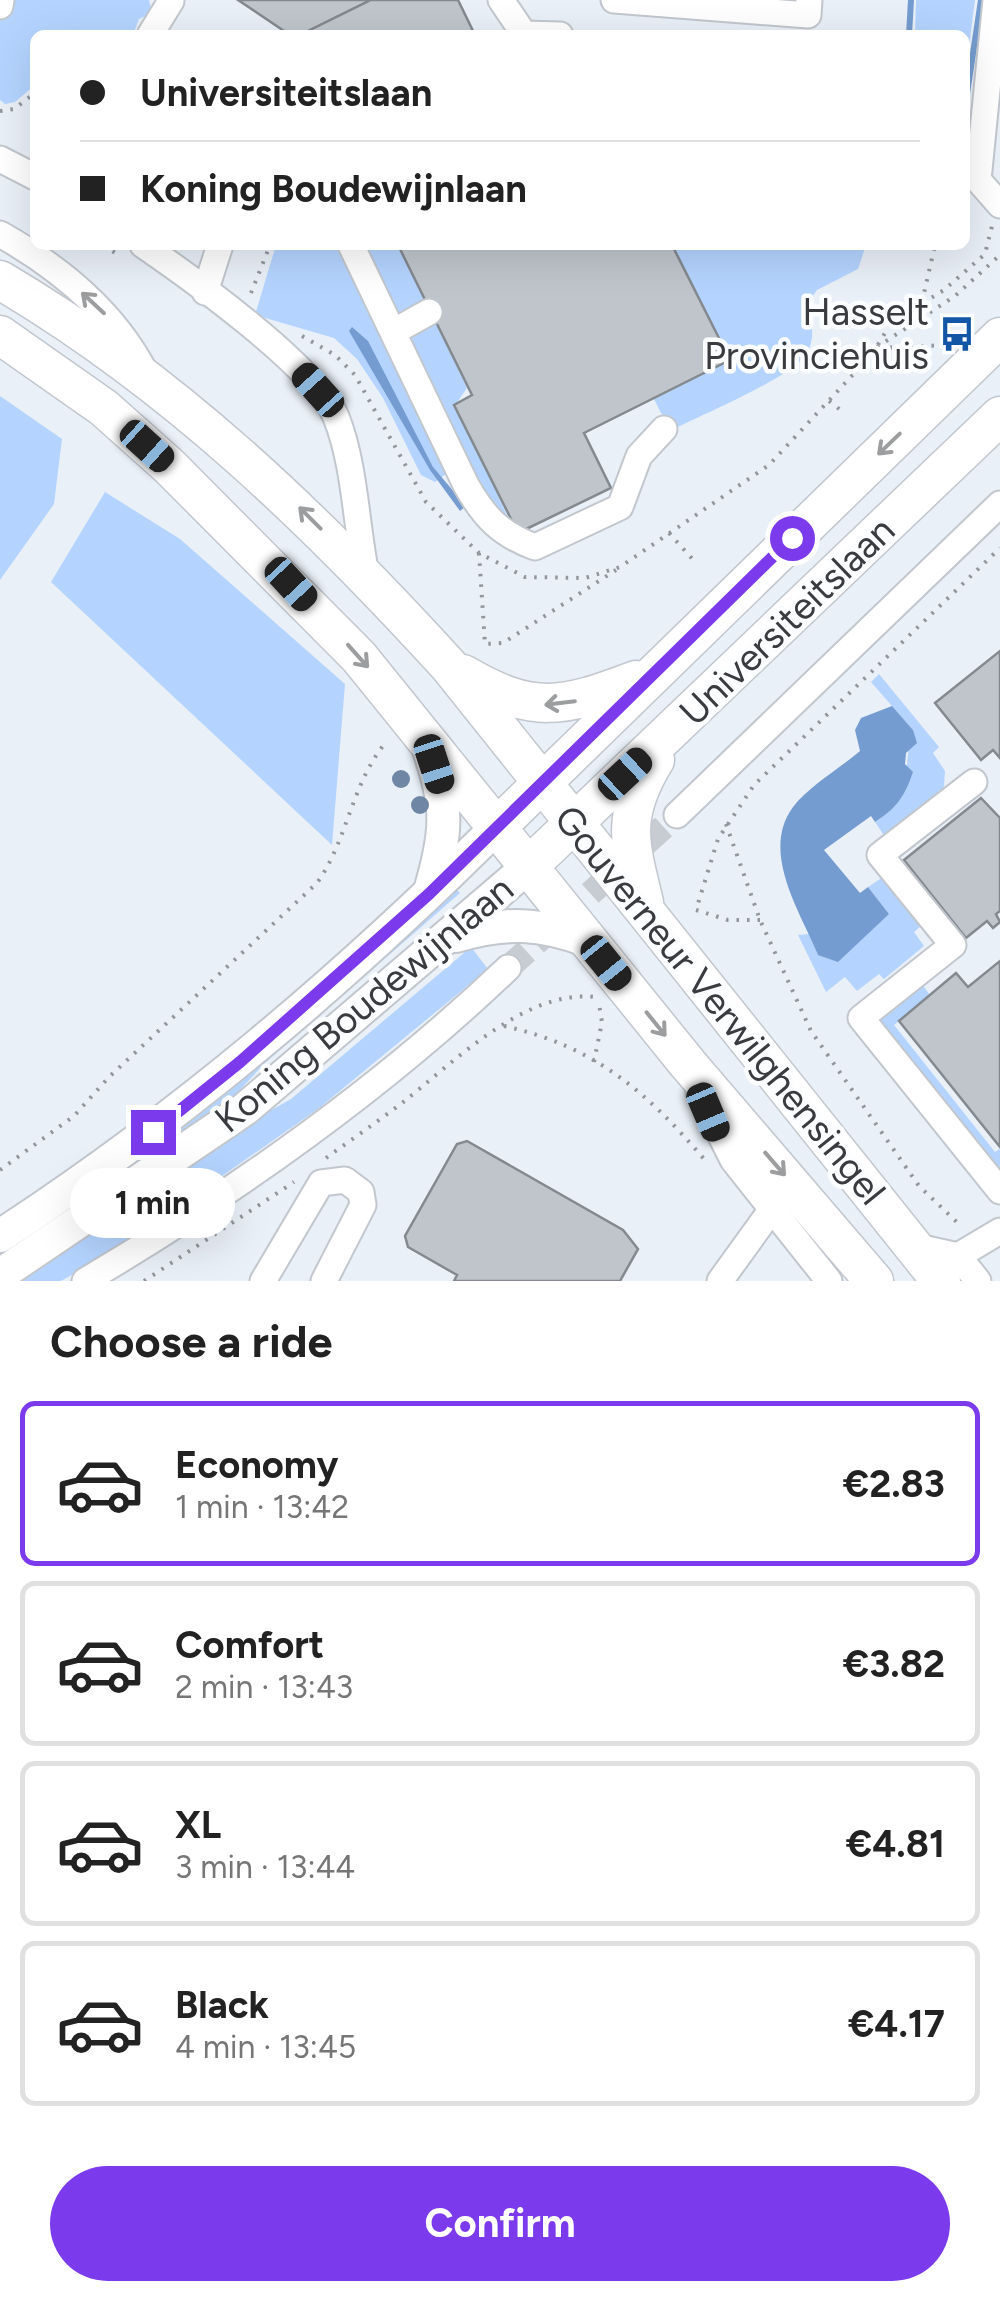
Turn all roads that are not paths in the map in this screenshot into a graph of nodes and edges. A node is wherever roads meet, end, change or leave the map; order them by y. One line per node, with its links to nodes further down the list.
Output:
1 (502, 0): 7 (street)
2 (614, 0): 3 (street)
3 (809, 0)
4 (996, 0): 8 (street)
5 (171, 1): 6 (street)
6 (153, 30)
7 (521, 30)
8 (974, 137): 9 (street)
9 (995, 209)
10 (0, 234): 20 (street, one-way to 10)
11 (150, 250): 15 (street)
12 (218, 250): 15 (street)
13 (354, 250): 17 (street)
14 (0, 280): 20 (highway, Gouverneur Verwilghensingel)
15 (205, 292): 24 (street)
16 (429, 312): 17 (street)
17 (394, 331): 22 (street)
18 (0, 335): 28 (highway, Gouverneur Verwilghensingel, one-way to 28)
19 (1000, 337): 26 (highway, Universiteitslaan, one-way to 26)
20 (150, 380): 24 (highway, Gouverneur Verwilghensingel, one-way to 20)
21 (1000, 416): 27 (highway, Universiteitslaan)
22 (664, 428)
23 (1000, 504): 31 (street, Universiteitslaan)
24 (366, 575): 25 (highway, Gouverneur Verwilghensingel)
25 (449, 666): 26 (highway, one-way to 25); 29 (highway, Gouverneur Verwilghensingel)
26 (652, 674): 29 (highway, Universiteitslaan)
27 (677, 726): 32 (highway, Universiteitslaan); 36 (highway)
28 (423, 731): 33 (highway, Gouverneur Verwilghensingel); 35 (main road)
29 (541, 782): 32 (highway, Gouverneur Verwilghensingel); 33 (highway, Universiteitslaan)
30 (974, 782): 41 (street)
31 (676, 815)
32 (574, 822): 34 (highway, Universiteitslaan); 36 (highway, Gouverneur Verwilghensingel)
33 (497, 827): 34 (highway, Gouverneur Verwilghensingel); 35 (main road, Koning Boudewijnlaan)
34 (529, 866): 37 (main road, Koning Boudewijnlaan); 38 (highway, Gouverneur Verwilghensingel)
35 (429, 894): 43 (main road, Koning Boudewijnlaan)
36 (649, 919): 44 (highway, Gouverneur Verwilghensingel)
37 (447, 939): 38 (main road); 45 (main road, Koning Boudewijnlaan)
38 (589, 941): 40 (highway, Gouverneur Verwilghensingel, one-way to 40)
39 (508, 968): 46 (street, Koning Boudewijnlaan)
40 (688, 1064): 42 (street, Gouverneur Verwilghensingel); 51 (highway, Gouverneur Verwilghensingel, one-way to 51)
41 (1000, 1191)
42 (772, 1209): 49 (street); 50 (street, Gouverneur Verwilghensingel)
43 (0, 1236)
44 (969, 1253): 52 (street, Gouverneur Verwilghensingel)
45 (0, 1275)
46 (85, 1281)
47 (264, 1281): 48 (street)
48 (324, 1281)
49 (720, 1281)
50 (829, 1281)
51 (874, 1281)
52 (978, 1281)

